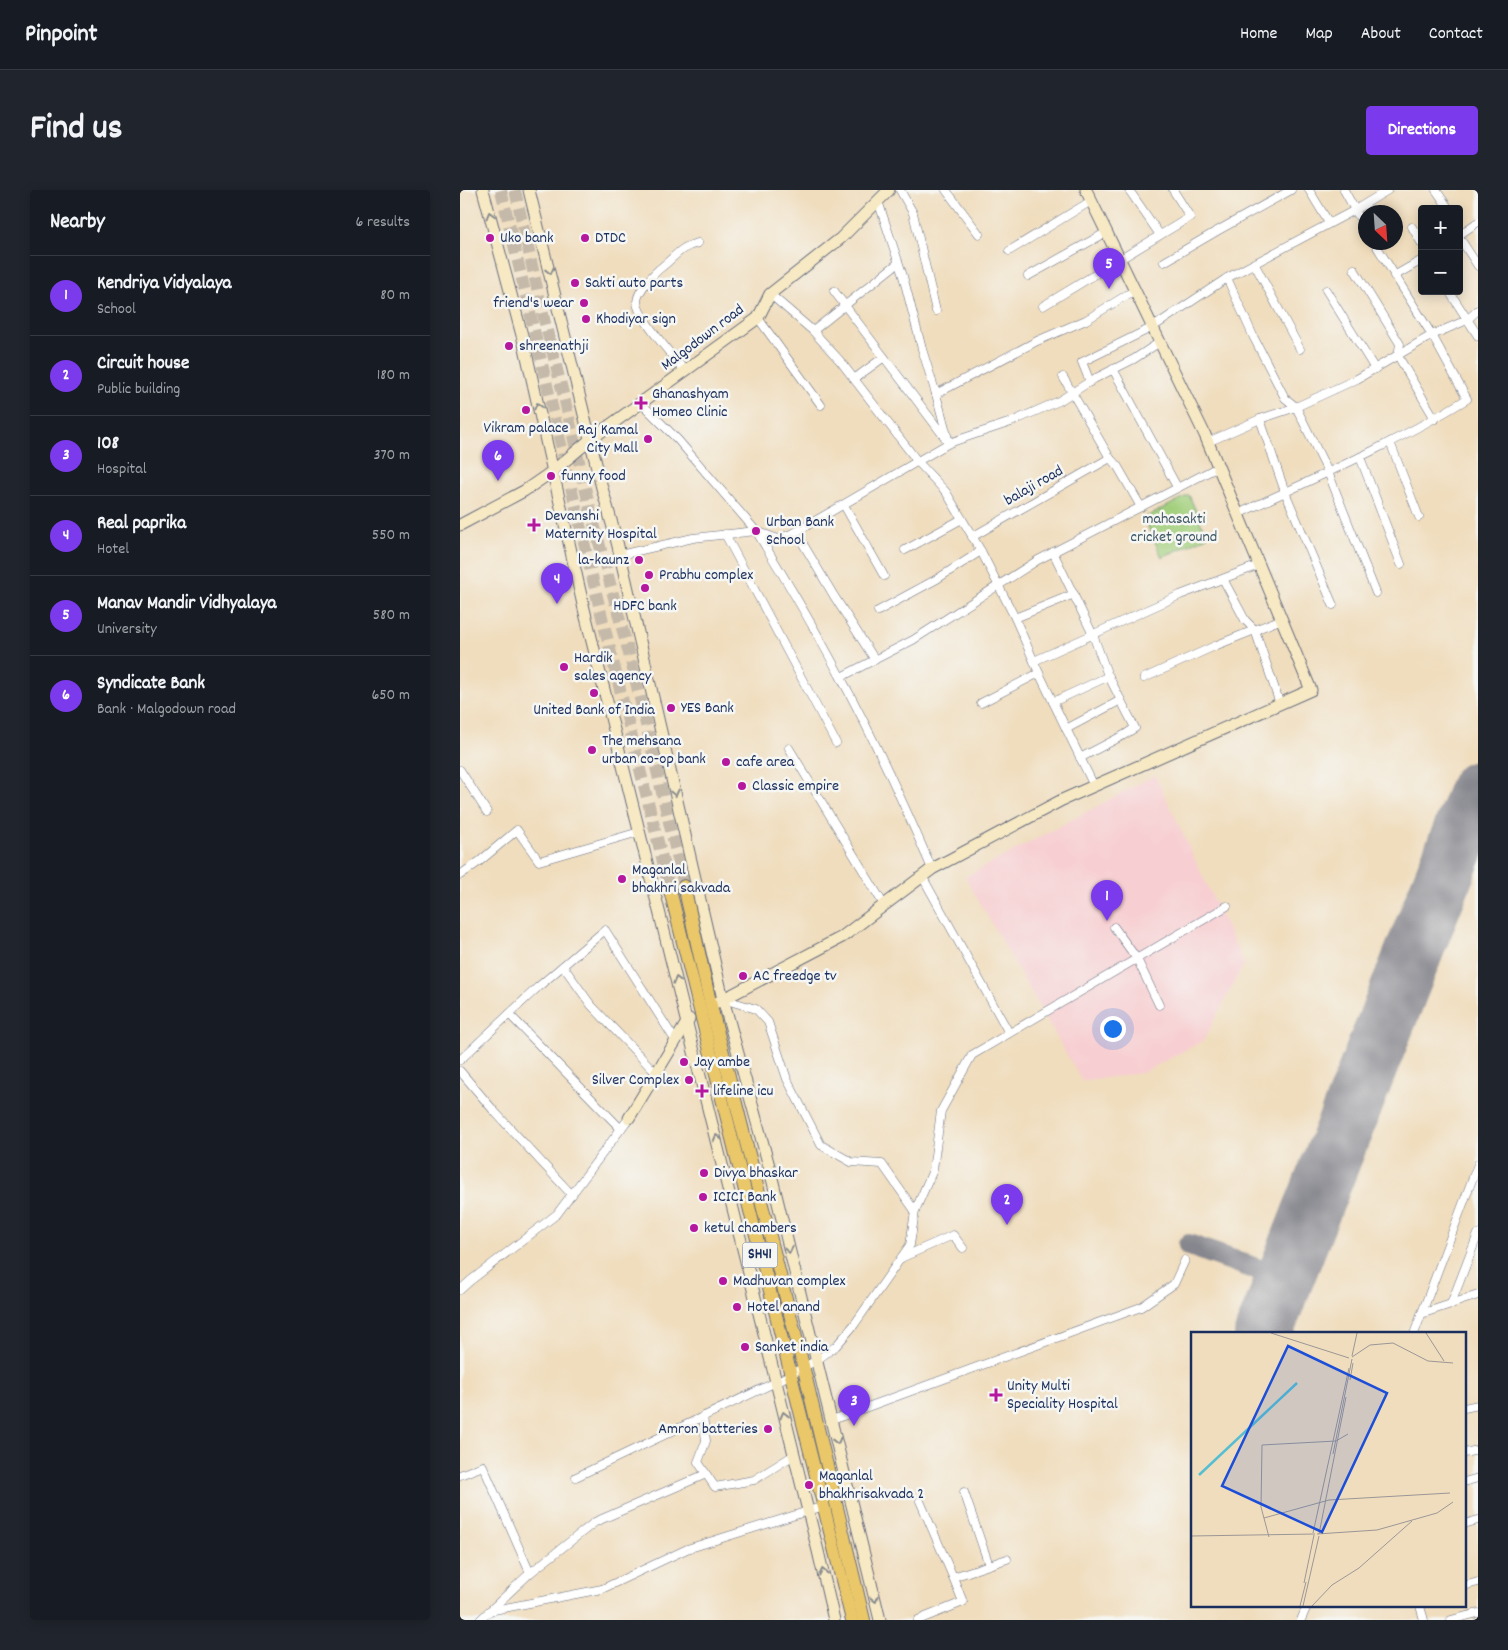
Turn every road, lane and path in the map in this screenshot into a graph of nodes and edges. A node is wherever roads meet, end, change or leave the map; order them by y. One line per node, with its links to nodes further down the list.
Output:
1 (483, 190): 80 (street, one-way to 1)
2 (529, 190): 72 (street, one-way to 72)
3 (889, 190): 14 (street, Malgodown road)
4 (900, 190): 48 (street)
5 (946, 190): 23 (street)
6 (1129, 190): 24 (street)
7 (1173, 190): 24 (street)
8 (1290, 190): 31 (street)
9 (1309, 190): 19 (street)
10 (1344, 190): 16 (street)
11 (1388, 190): 16 (street)
12 (1437, 191): 15 (street)
13 (1089, 195): 21 (street); 29 (street)
14 (878, 201): 33 (street); 43 (street, Malgodown road)
15 (1446, 205)
16 (1355, 210): 17 (street); 19 (street)
17 (1358, 215)
18 (1478, 222): 22 (street)
19 (1329, 223): 34 (street)
20 (1412, 227): 25 (street)
21 (1107, 232): 30 (street); 37 (street)
22 (1463, 233)
23 (979, 234)
24 (1160, 235): 30 (street)
25 (1418, 237)
26 (1463, 242): 35 (street)
27 (698, 243): 61 (street)
28 (1379, 250): 38 (street)
29 (1009, 251)
30 (1120, 259): 40 (street); 46 (street)
31 (1164, 262)
32 (1418, 262): 38 (street)
33 (898, 263): 45 (street); 66 (street)
34 (1254, 263): 39 (street); 56 (street)
35 (1478, 266)
36 (1354, 269): 57 (street)
37 (1028, 276)
38 (1394, 276): 53 (street)
39 (1227, 278): 51 (street); 69 (street)
40 (1135, 290): 51 (street); 66 (street)
41 (1326, 290): 59 (street)
42 (834, 291): 45 (street)
43 (770, 294): 49 (street, Malgodown road); 52 (street)
44 (1451, 295): 50 (street)
45 (845, 306): 52 (street); 58 (street)
46 (1043, 306)
47 (1478, 310): 50 (street)
48 (936, 311)
49 (758, 318): 61 (street, Malgodown road); 68 (street)
50 (1467, 320): 53 (street); 54 (street)
51 (1153, 327): 55 (street); 64 (street)
52 (813, 331): 63 (street)
53 (1432, 335): 57 (street); 71 (street)
54 (1478, 336)
55 (1160, 342): 60 (street); 73 (street)
56 (1300, 349)
57 (1398, 356): 59 (street); 71 (street)
58 (884, 357): 63 (street); 75 (street)
59 (1375, 369): 69 (street)
60 (1113, 370): 64 (street); 82 (street)
61 (685, 371): 67 (street, Malgodown road)
62 (1064, 377): 65 (street)
63 (854, 379): 78 (street)
64 (1090, 382): 65 (street)
65 (1073, 392): 75 (street); 77 (street)
66 (936, 394): 75 (street)
67 (641, 403): 72 (street, Malgodown road); 90 (street)
68 (821, 405)
69 (1296, 407): 70 (street); 81 (street)
70 (1260, 419): 73 (street); 83 (street)
71 (1435, 419): 74 (street)
72 (591, 439): 80 (street, Malgodown road); 97 (street)
73 (1208, 442): 79 (street)
74 (1390, 442): 76 (street); 87 (street)
75 (949, 443): 78 (street)
76 (1360, 457): 81 (street); 98 (street)
77 (1110, 458): 85 (street); 93 (street, balaji road)
78 (918, 462): 84 (street); 88 (street)
79 (1218, 467): 82 (street); 86 (street)
80 (553, 471): 89 (street); 128 (street)
81 (1328, 472): 83 (street); 103 (street)
82 (1177, 487): 85 (street)
83 (1285, 492): 86 (street); 105 (street)
84 (844, 505): 91 (street); 100 (street)
85 (1141, 507): 96 (street)
86 (1238, 514): 99 (street)
87 (1418, 517)
88 (962, 519): 93 (street); 94 (street)
89 (460, 525)
90 (756, 530): 91 (street); 92 (street); 115 (street)
91 (796, 532): 111 (street)
92 (725, 534): 97 (street); 122 (street)
93 (972, 537): 95 (street)
94 (905, 550)
95 (981, 551): 102 (street); 106 (street)
96 (1053, 552): 102 (street); 104 (street)
97 (620, 555): 132 (street, one-way to 132)
98 (1401, 564)
99 (1259, 565): 101 (street); 108 (street)
100 (884, 576)
101 (1223, 579): 109 (street); 110 (street)
102 (999, 585): 107 (street); 111 (street)
103 (1376, 593)
104 (1074, 594): 107 (street); 110 (street)
105 (1333, 605)
106 (878, 611)
107 (1016, 618): 112 (street)
108 (1282, 619): 109 (street); 120 (street)
109 (1255, 630): 116 (street); 120 (street)
110 (1093, 635): 112 (street); 114 (street)
111 (875, 660): 115 (street)
112 (1034, 661): 113 (street)
113 (1039, 673): 118 (street); 119 (street)
114 (1109, 676): 117 (street); 118 (street)
115 (841, 677): 129 (street)
116 (1144, 678)
117 (1121, 700): 121 (street); 124 (street)
118 (1053, 702): 121 (street)
119 (980, 703)
120 (1280, 704): 126 (street)
121 (1066, 729): 124 (street)
122 (836, 743)
123 (789, 748): 136 (street)
124 (1080, 758): 126 (street)
125 (460, 770): 127 (street)
126 (1094, 786): 129 (street)
127 (487, 812)
128 (639, 832): 130 (street); 134 (street)
129 (932, 869): 131 (street)
130 (460, 875)
131 (922, 876): 136 (street); 146 (street)
132 (690, 885): 141 (street); 143 (main road, SH41)
133 (670, 890): 135 (main road, SH41)
134 (655, 897): 135 (street); 145 (street, one-way to 134)
135 (674, 905): 143 (main road, SH41)
136 (884, 905): 141 (street)
137 (1227, 906): 139 (street)
138 (1114, 927): 139 (street)
139 (1137, 959): 142 (street); 146 (street)
140 (563, 966): 144 (street); 147 (street); 150 (street)
141 (723, 999): 143 (street); 155 (street); 165 (street, one-way to 165)
142 (1159, 1005)
143 (706, 1009): 145 (street); 166 (main road, SH41); 167 (main road, SH41)
144 (509, 1014): 148 (street); 152 (street)
145 (687, 1020): 147 (street); 168 (street, one-way to 145)
146 (1009, 1034): 155 (street)
147 (675, 1040): 150 (street)
148 (460, 1060)
149 (460, 1071): 154 (street)
150 (656, 1073): 151 (street)
151 (629, 1118): 152 (street)
152 (621, 1129): 154 (street)
153 (1478, 1164): 163 (street)
154 (572, 1194): 160 (street)
155 (914, 1211): 158 (street)
156 (1478, 1234): 162 (street)
157 (963, 1248): 158 (street)
158 (901, 1258): 165 (street)
159 (1185, 1260): 170 (street)
160 (460, 1290)
161 (1478, 1295): 162 (street)
162 (1451, 1304): 163 (street)
163 (1421, 1314): 164 (street)
164 (1415, 1332)
165 (817, 1360): 166 (street); 170 (street)
166 (804, 1366): 167 (street); 176 (main road, SH41)
167 (790, 1374): 168 (street); 179 (main road, SH41)
168 (776, 1382): 169 (street); 171 (street, one-way to 168)
169 (703, 1416): 172 (street); 174 (street)
170 (832, 1420): 175 (street, one-way to 175)
171 (794, 1455): 172 (street); 180 (street)
172 (706, 1474): 183 (street)
173 (460, 1475): 183 (street)
174 (576, 1477)
175 (846, 1477): 176 (street); 192 (street, one-way to 192)
176 (831, 1482): 191 (main road, SH41)
177 (964, 1492): 182 (street)
178 (920, 1501): 184 (street)
179 (824, 1506): 180 (street); 190 (main road, SH41)
180 (808, 1511): 186 (street); 189 (street, one-way to 180)
181 (1007, 1559): 182 (street)
182 (989, 1565): 184 (street)
183 (530, 1573): 186 (street)
184 (953, 1577): 193 (street)
185 (1306, 1608): 194 (street)
186 (489, 1611): 188 (street)
187 (1478, 1613): 195 (street)
188 (480, 1620)
189 (834, 1620)
190 (852, 1620)
191 (864, 1620)
192 (880, 1620)
193 (918, 1620)
194 (1301, 1620)
195 (1451, 1620)

